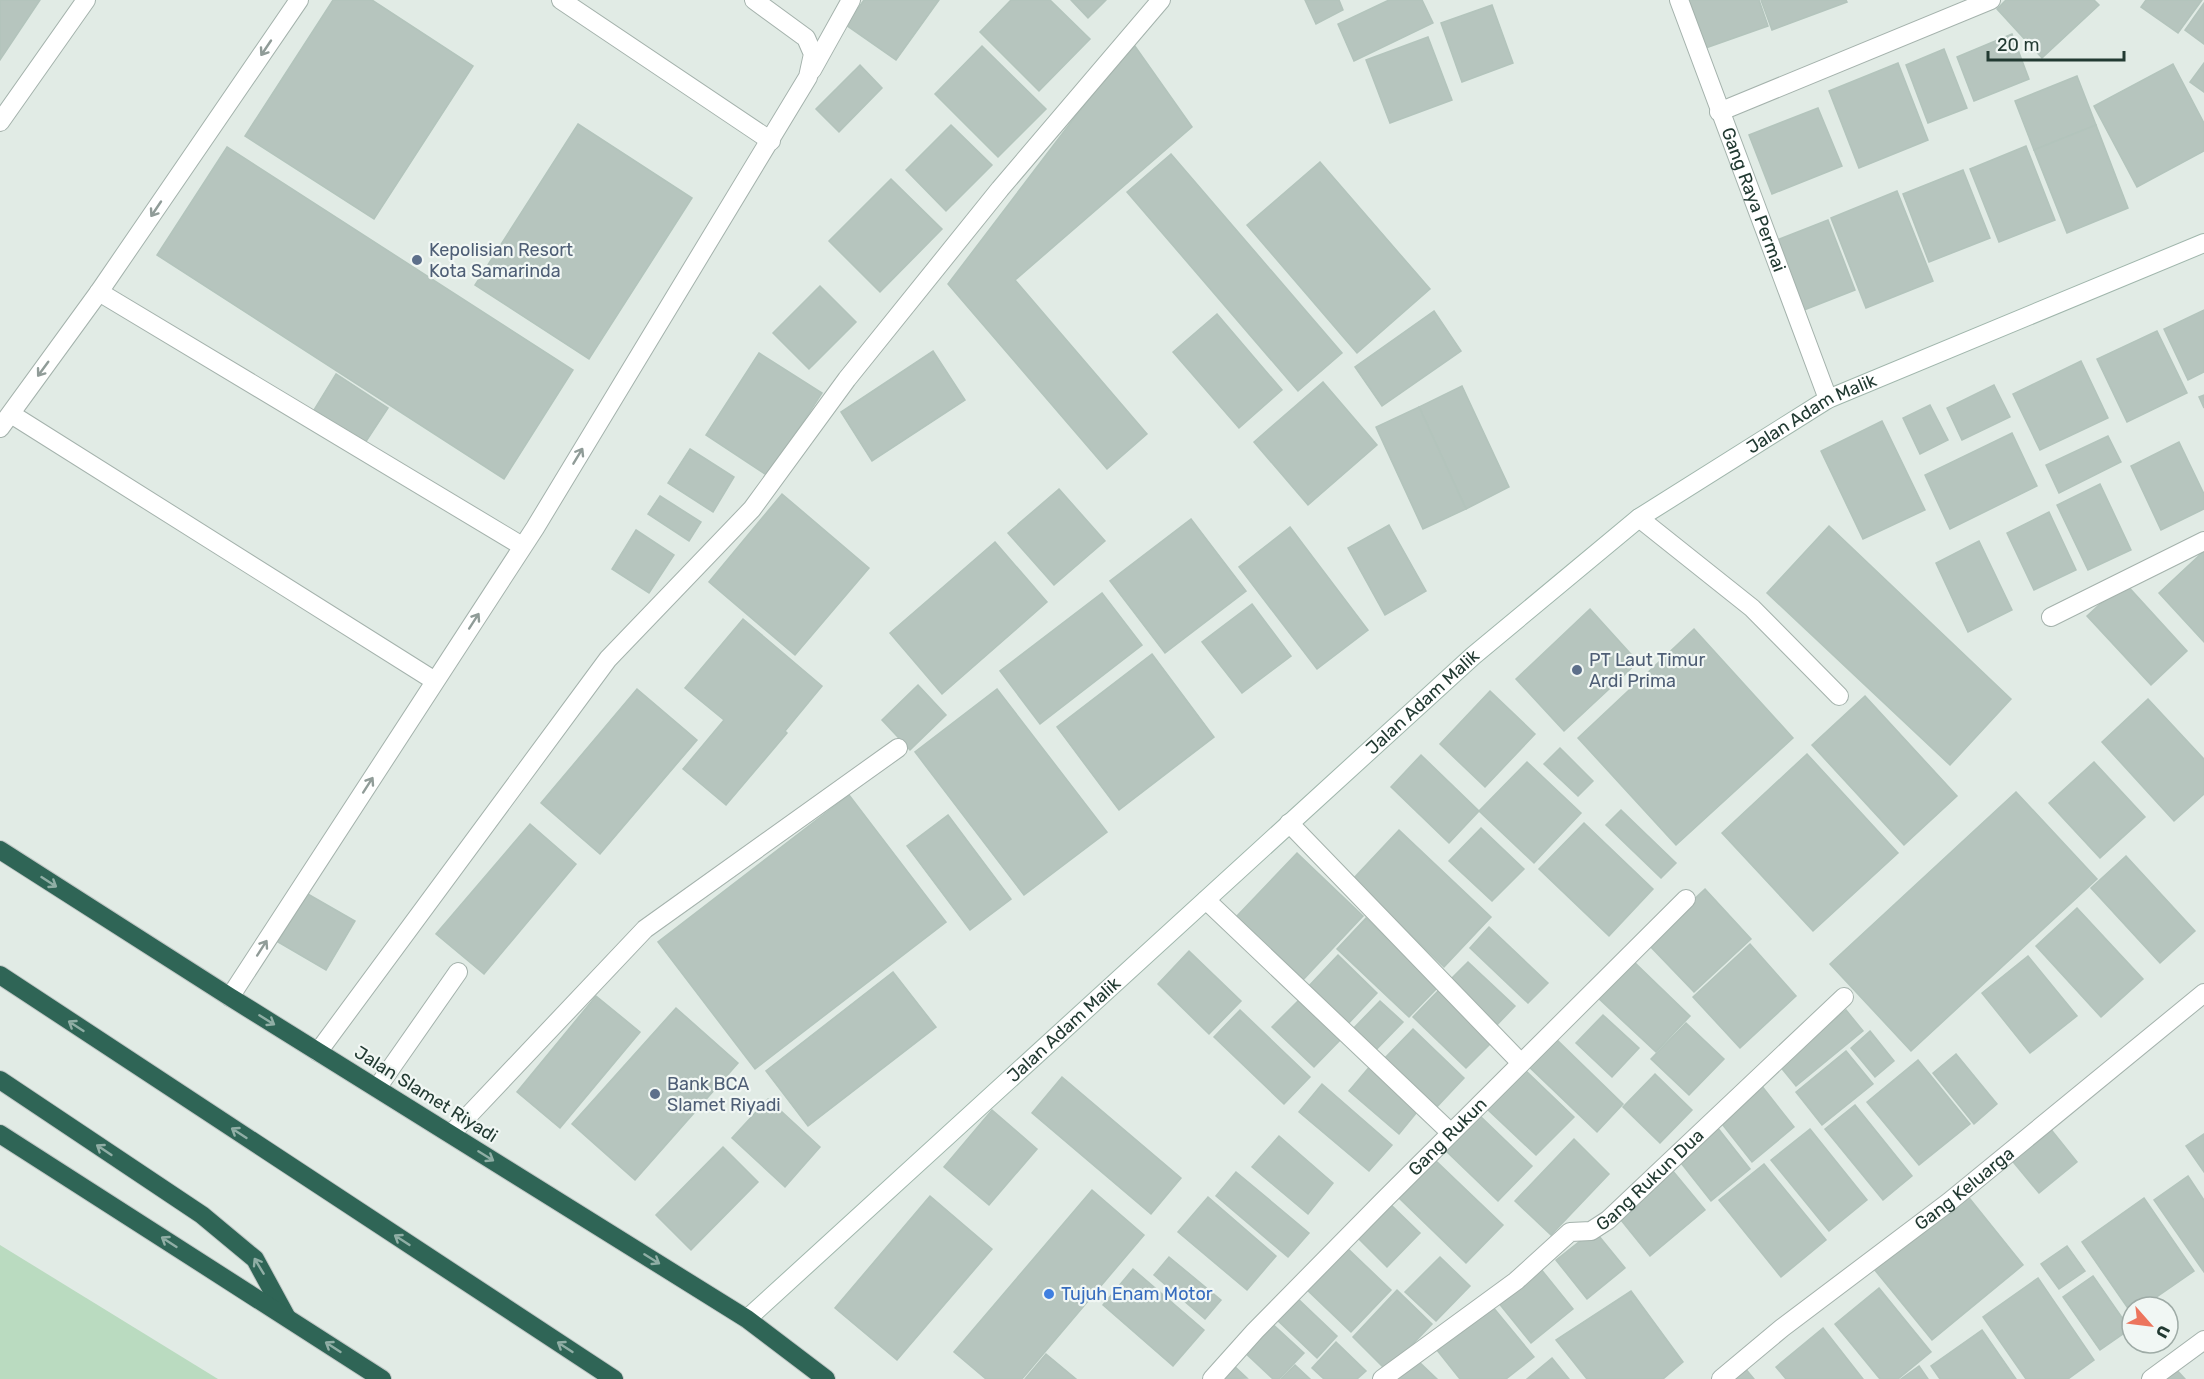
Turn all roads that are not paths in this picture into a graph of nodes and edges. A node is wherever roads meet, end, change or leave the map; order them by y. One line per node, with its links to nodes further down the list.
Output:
1 (86, 0): 11 (street)
2 (299, 0): 14 (street, one-way to 14)
3 (561, 0): 12 (street)
4 (754, 0): 9 (street)
5 (851, 0): 9 (street)
6 (1161, 0): 33 (street)
7 (1679, 0): 10 (street, Gang Raya Permai)
8 (1991, 0): 10 (street)
9 (808, 77): 12 (street)
10 (1719, 112): 15 (street, Gang Raya Permai)
11 (0, 122)
12 (771, 141): 19 (street, one-way to 12)
13 (2204, 243): 15 (street, Jalan Adam Malik)
14 (99, 292): 16 (street, one-way to 16); 19 (street)
15 (1828, 399): 17 (street, Jalan Adam Malik)
16 (5, 421): 21 (street)
17 (1639, 518): 22 (street); 24 (street, Jalan Adam Malik)
18 (2204, 541): 20 (street)
19 (522, 546): 21 (street, one-way to 19)
20 (2051, 617)
21 (435, 681): 31 (street, one-way to 21)
22 (1839, 696)
23 (898, 748): 39 (street)
24 (1289, 824): 27 (street, Jalan Adam Malik); 34 (street)
25 (0, 850): 31 (highway, Jalan Slamet Riyadi, one-way to 31)
26 (1686, 899): 34 (street, Gang Rukun)
27 (1206, 900): 37 (street); 41 (street, Jalan Adam Malik)
28 (458, 972): 36 (street)
29 (0, 975): 44 (highway, one-way to 29)
30 (2204, 993): 48 (street, Gang Keluarga)
31 (230, 997): 33 (highway, Jalan Slamet Riyadi, one-way to 33)
32 (1844, 997): 47 (street, Gang Rukun Dua)
33 (318, 1052): 36 (highway, Jalan Slamet Riyadi)
34 (1521, 1063): 37 (street, Gang Rukun)
35 (0, 1080): 40 (highway, one-way to 35)
36 (377, 1088): 39 (highway, Jalan Slamet Riyadi)
37 (1451, 1132): 46 (street, Gang Rukun)
38 (0, 1134): 40 (highway, one-way to 38)
39 (451, 1134): 41 (highway, Jalan Slamet Riyadi, one-way to 41)
40 (287, 1318): 43 (highway, one-way to 40)
41 (747, 1318): 45 (highway, Jalan Slamet Riyadi)
42 (2204, 1340): 49 (street)
43 (382, 1379)
44 (614, 1379)
45 (826, 1379)
46 (1212, 1379)
47 (1382, 1379)
48 (1721, 1379)
49 (2151, 1379)

